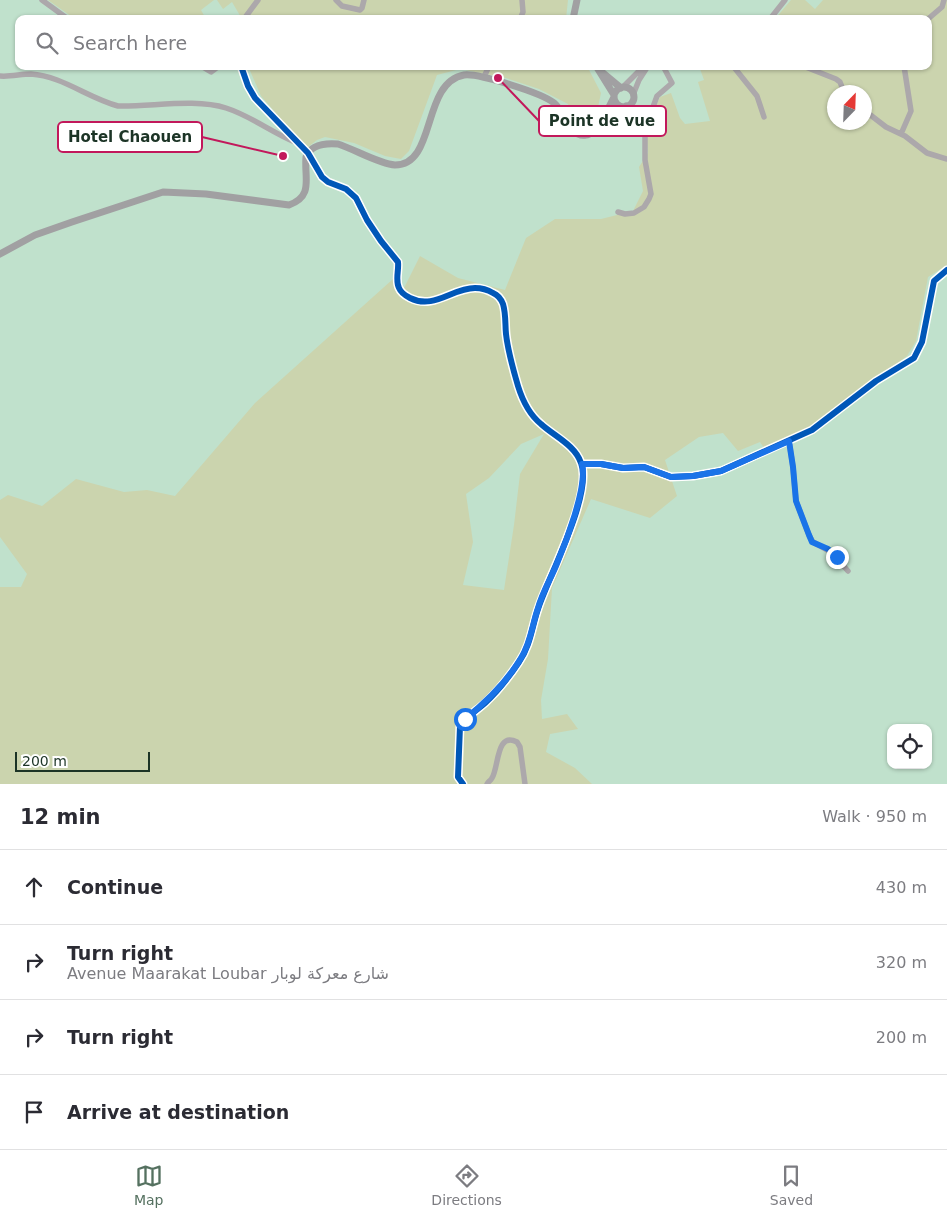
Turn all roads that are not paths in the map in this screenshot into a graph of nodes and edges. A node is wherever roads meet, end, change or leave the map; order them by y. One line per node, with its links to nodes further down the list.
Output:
1 (42, 0): 9 (street)
2 (258, 0): 10 (street)
3 (336, 0): 4 (street)
4 (364, 0)
5 (522, 0): 11 (street)
6 (577, 0): 12 (main road)
7 (786, 0): 13 (street)
8 (944, 0): 14 (street)
9 (63, 15)
10 (247, 15)
11 (522, 15)
12 (574, 15)
13 (773, 15)
14 (932, 16)
15 (242, 70): 36 (street)
16 (487, 70): 26 (street)
17 (599, 70): 28 (main road)
18 (599, 70): 30 (main road)
19 (640, 70): 28 (street)
20 (645, 70): 29 (street)
21 (665, 70): 39 (street)
22 (736, 70): 33 (street)
23 (813, 70): 27 (street)
24 (905, 70): 35 (street)
25 (0, 76): 36 (street)
26 (484, 77): 34 (main road); 37 (main road)
27 (841, 85)
28 (622, 87): 29 (main road); 30 (main road)
29 (633, 95): 31 (main road)
30 (614, 96): 31 (main road); 34 (main road)
31 (626, 106): 34 (main road)
32 (872, 116): 35 (street)
33 (764, 117)
34 (598, 128)
35 (901, 134): 38 (street)
36 (298, 144): 37 (street)
37 (308, 152): 40 (main road); 43 (street)
38 (947, 159)
39 (618, 212)
40 (0, 254)
41 (947, 270): 42 (street)
42 (789, 441): 43 (street); 44 (street)
43 (582, 464): 45 (street)
44 (848, 571)
45 (463, 784)
46 (487, 784): 47 (street)
47 (525, 784)

